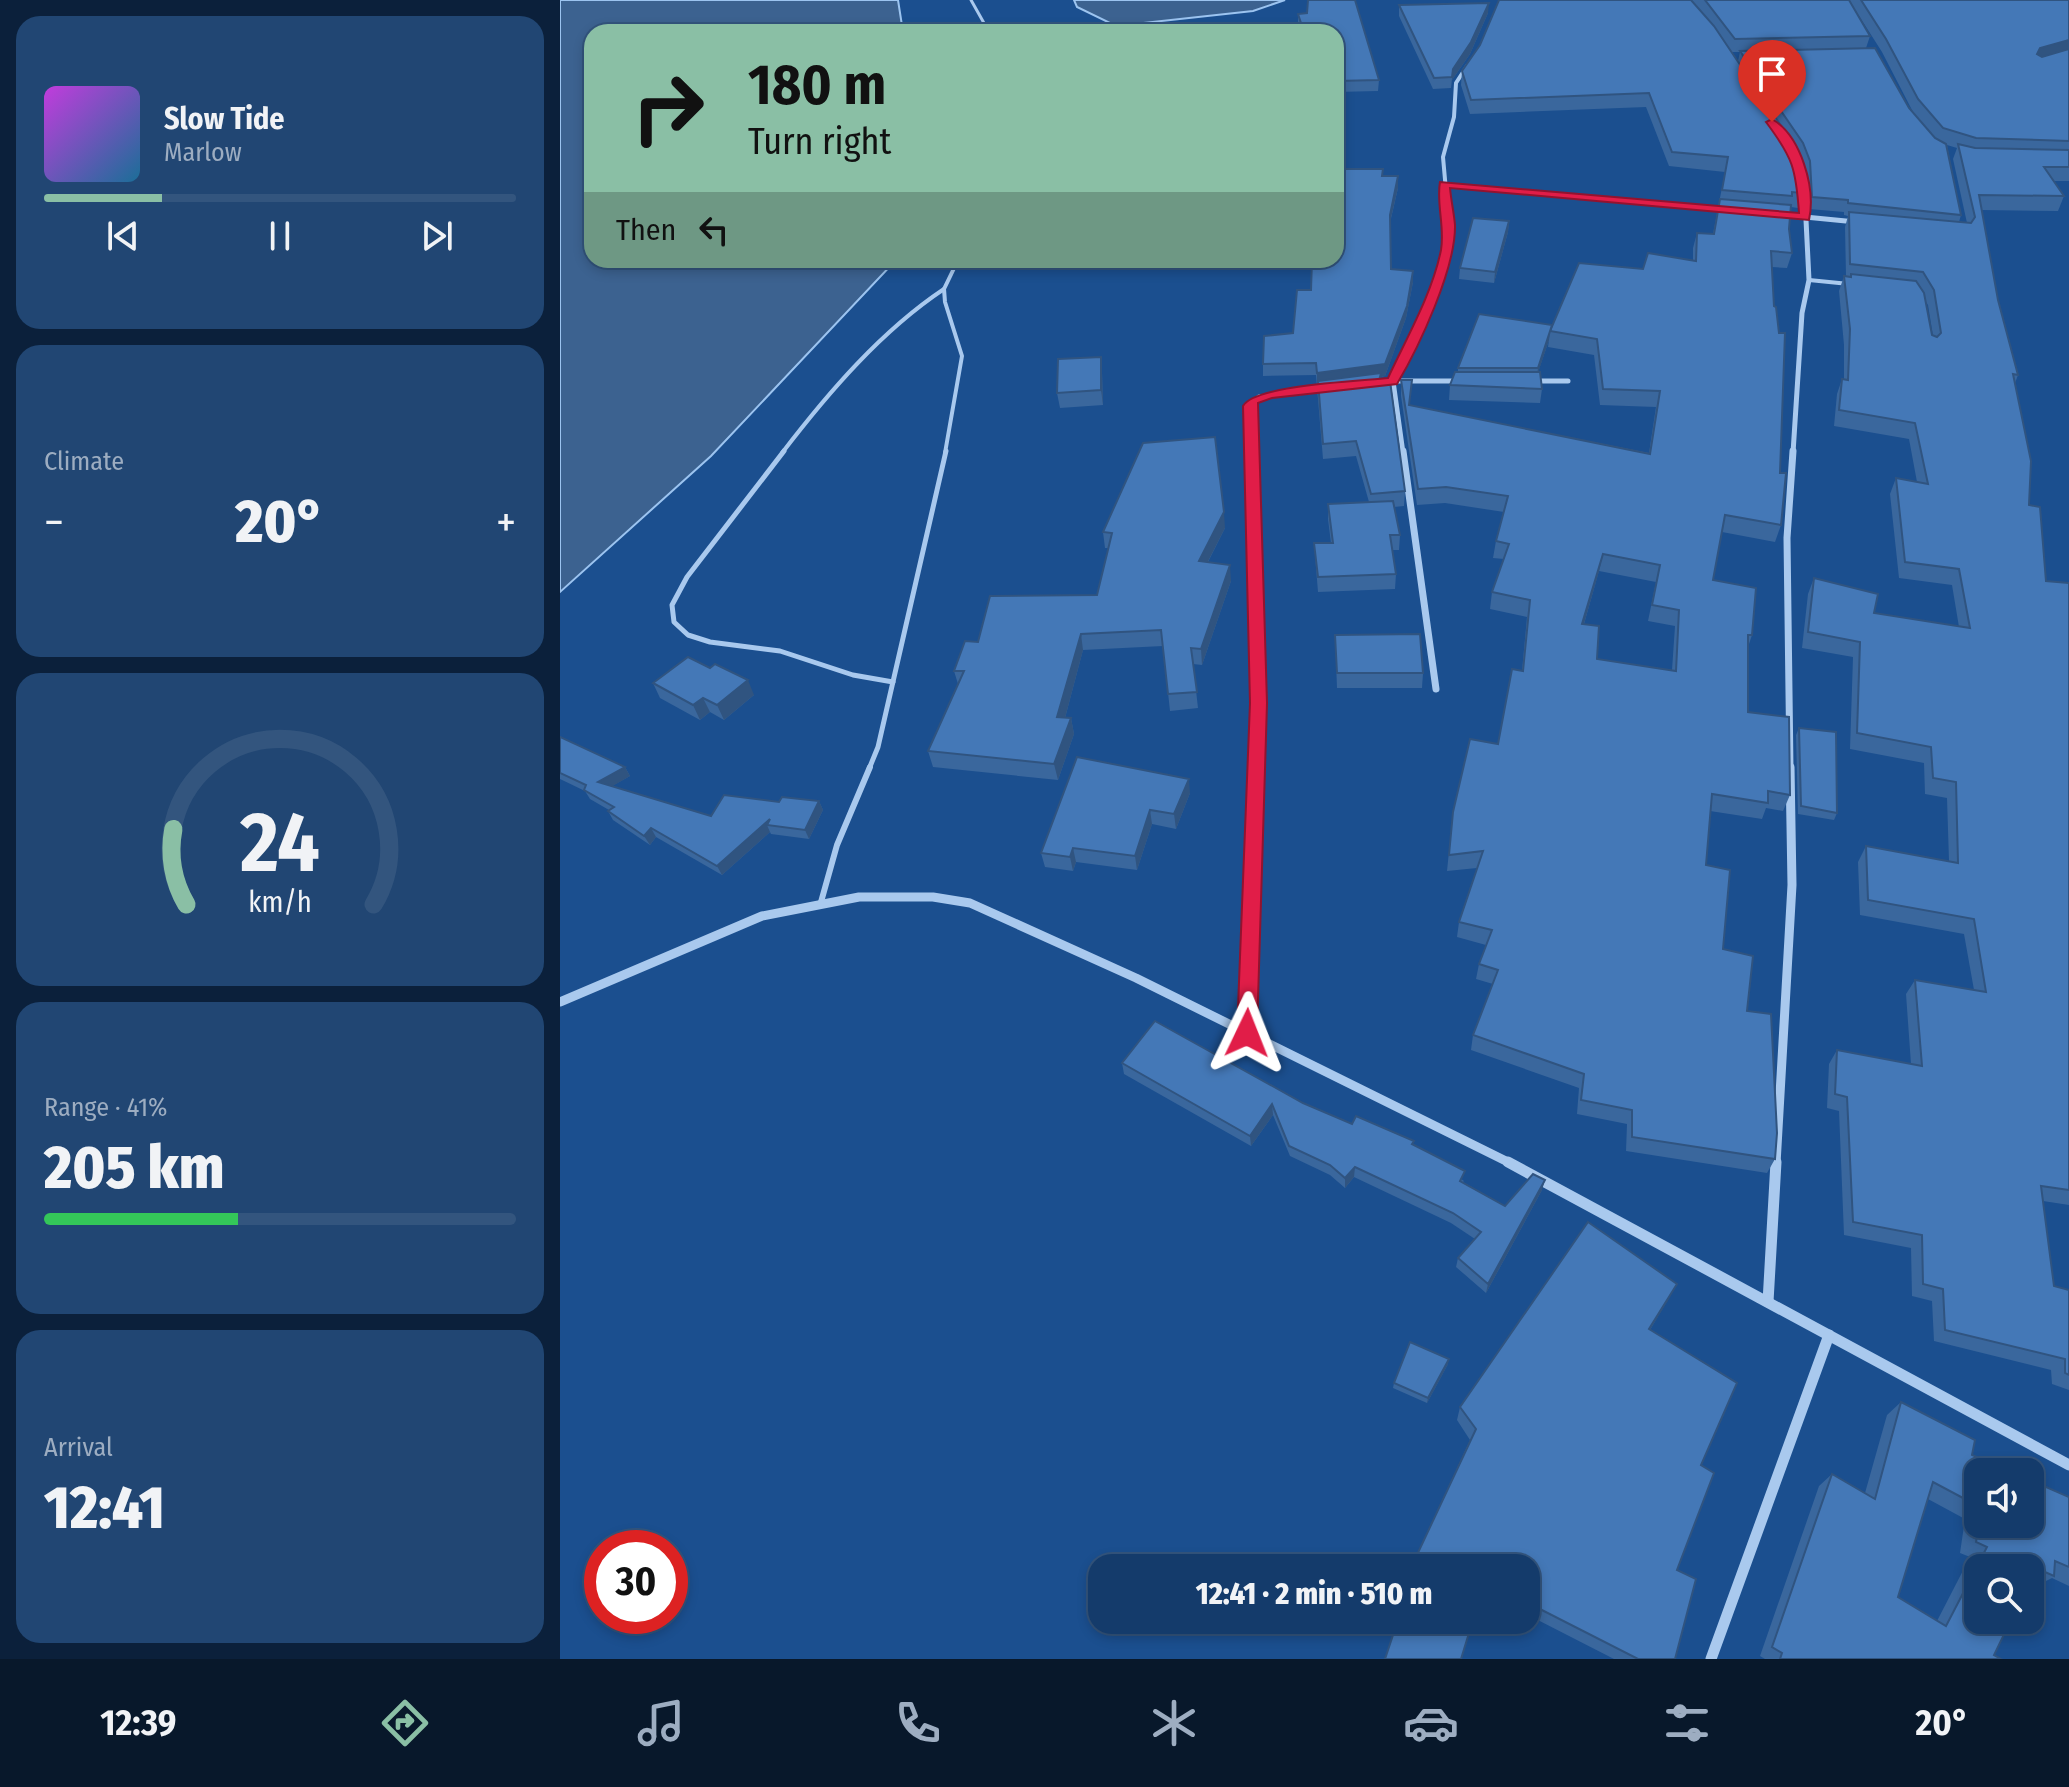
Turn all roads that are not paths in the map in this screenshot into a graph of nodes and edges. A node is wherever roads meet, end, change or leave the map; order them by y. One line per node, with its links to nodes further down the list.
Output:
1 (971, 0): 2 (lane)
2 (984, 24)
3 (1474, 56): 5 (street)
4 (1794, 155): 8 (street)
5 (1444, 184): 6 (lane); 14 (street)
6 (1732, 210)
7 (1776, 214): 8 (lane)
8 (1805, 217): 9 (street); 11 (street)
9 (1863, 223)
10 (954, 268): 13 (lane)
11 (1809, 280): 12 (lane); 25 (street)
12 (1851, 284)
13 (944, 289): 20 (lane); 20 (lane)
14 (1393, 381): 15 (street); 18 (street); 21 (street)
15 (1472, 381)
16 (1520, 381): 17 (street)
17 (1568, 381)
18 (1369, 386)
19 (1341, 388): 24 (street)
20 (893, 682): 22 (lane)
21 (1436, 689)
22 (821, 902): 23 (street); 24 (street)
23 (560, 1002)
24 (1247, 1033): 25 (street)
25 (1768, 1302): 26 (street)
26 (1829, 1335): 27 (street); 28 (street)
27 (2069, 1465)
28 (1711, 1659)

